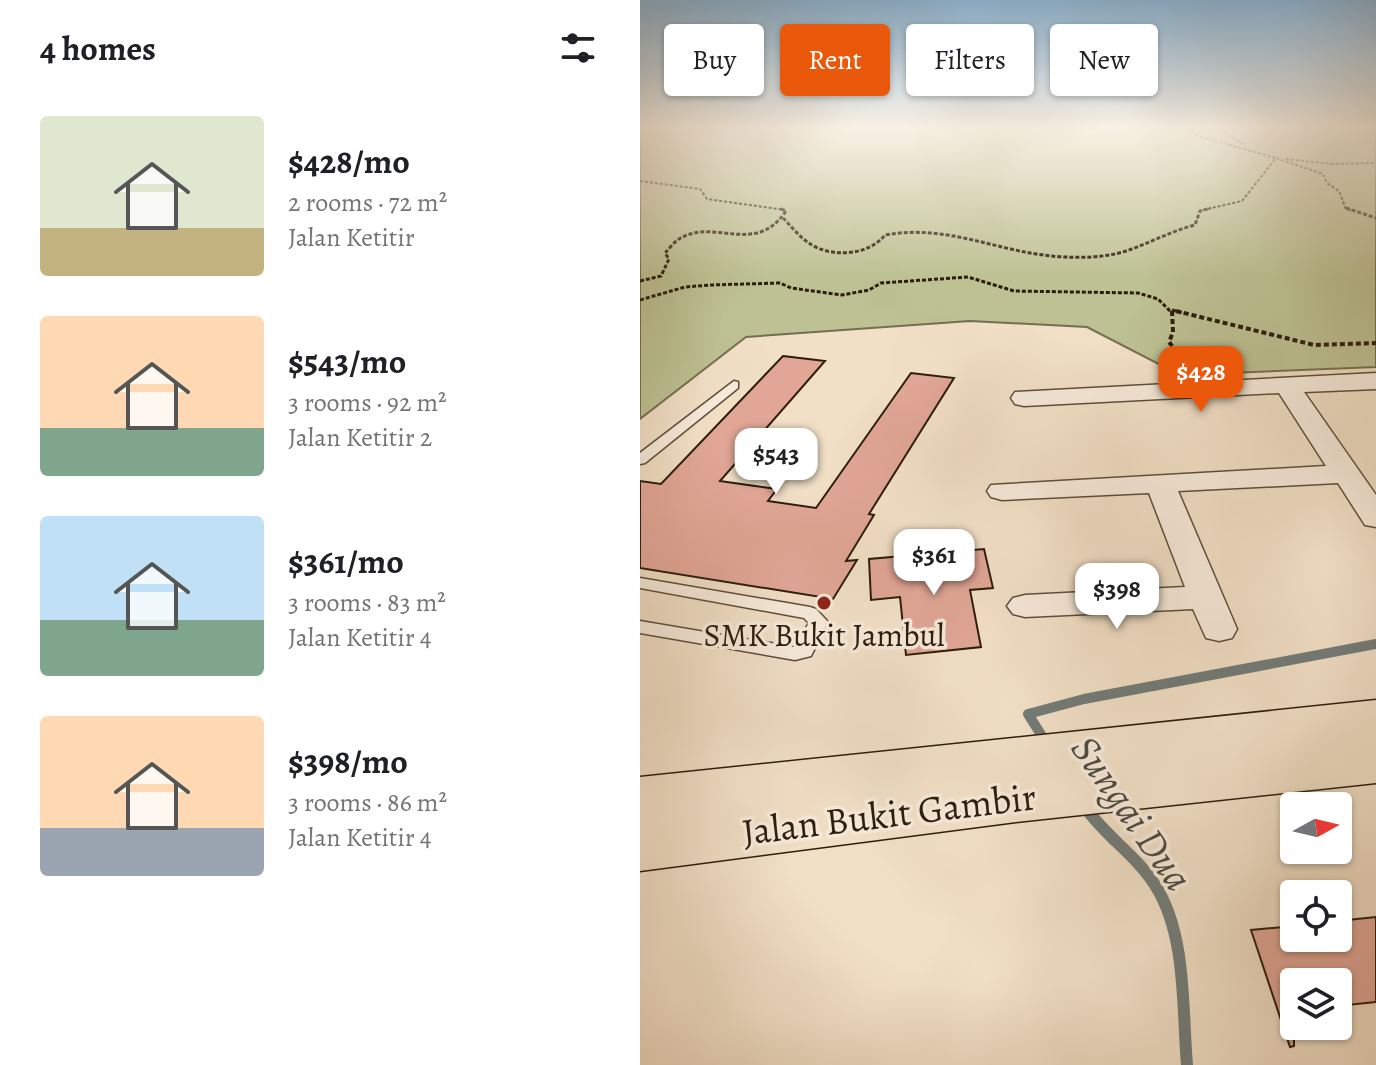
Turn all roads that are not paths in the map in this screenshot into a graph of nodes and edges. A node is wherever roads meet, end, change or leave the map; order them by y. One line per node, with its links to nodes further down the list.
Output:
1 (1376, 381): 3 (street)
2 (734, 385): 5 (lane)
3 (1286, 385): 4 (street); 6 (street)
4 (1024, 398)
5 (640, 460)
6 (1345, 474): 7 (street); 9 (street)
7 (1160, 483): 8 (street); 11 (street)
8 (1002, 491)
9 (1376, 518)
10 (640, 583): 13 (lane)
11 (1206, 597): 12 (street); 14 (street)
12 (1025, 606)
13 (640, 627)
14 (1219, 629)
15 (1376, 721): 17 (main road, Jalan Bukit Gambir)
16 (1376, 761): 17 (main road, Jalan Bukit Gambir)
17 (1121, 768): 18 (main road, Jalan Bukit Gambir)
18 (1006, 780): 19 (main road, Jalan Bukit Gambir); 20 (main road, Jalan Bukit Gambir)
19 (640, 801)
20 (640, 844)

